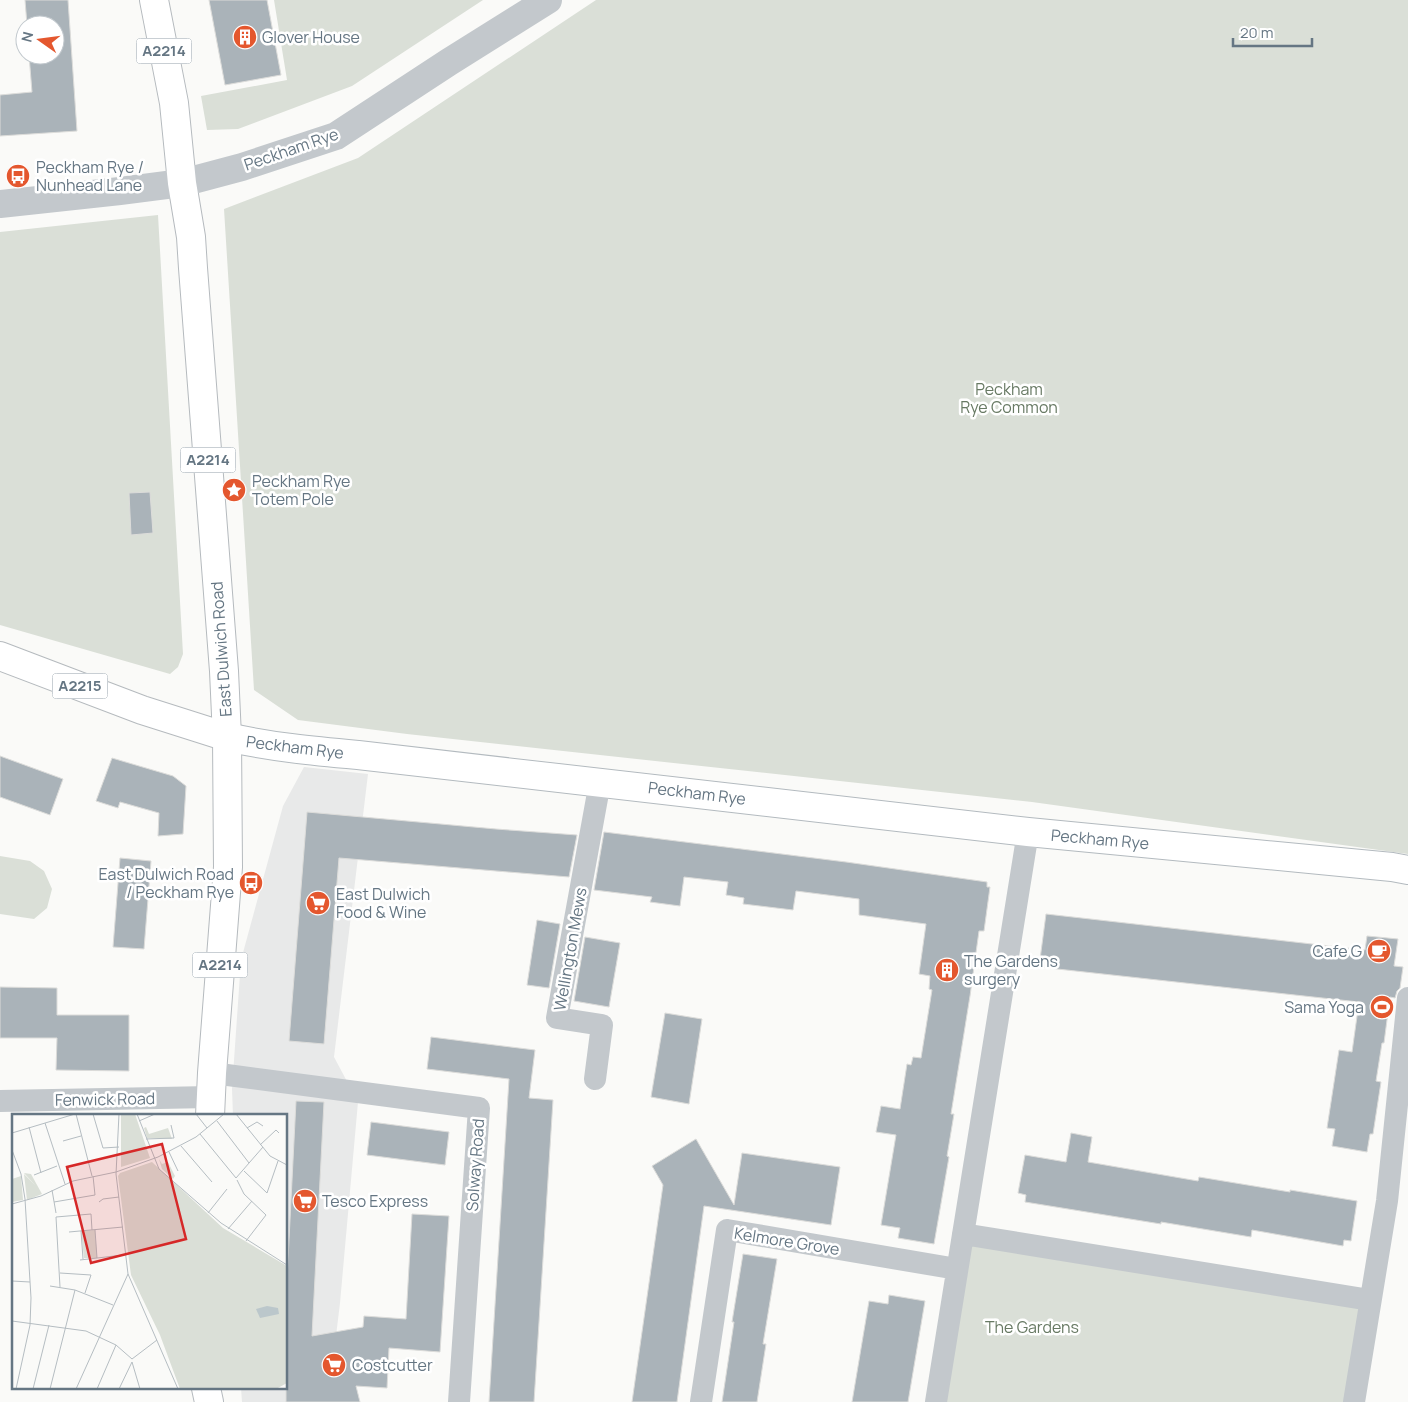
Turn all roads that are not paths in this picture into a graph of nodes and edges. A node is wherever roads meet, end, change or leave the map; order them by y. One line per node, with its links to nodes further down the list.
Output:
1 (154, 0): 3 (main road, A2214)
2 (548, 0): 3 (street, Peckham Rye)
3 (182, 183): 4 (street, Peckham Rye); 6 (main road, East Dulwich Road / A2214)
4 (0, 204)
5 (0, 656): 6 (main road, Peckham Rye / A2215)
6 (227, 737): 7 (main road, Peckham Rye); 12 (main road, East Dulwich Road / A2214)
7 (600, 782): 8 (main road, Peckham Rye); 11 (street, Wellington Mews)
8 (1028, 832): 9 (main road, Peckham Rye); 14 (street)
9 (1408, 870)
10 (1408, 998): 16 (street)
11 (595, 1079)
12 (211, 1095): 13 (street, Fenwick Road); 17 (street, Solway Road)
13 (0, 1101)
14 (963, 1234): 15 (street); 16 (street)
15 (957, 1269): 18 (street, Kelmore Grove); 19 (street)
16 (1370, 1300): 20 (street)
17 (459, 1402)
18 (701, 1402)
19 (936, 1402)
20 (1354, 1402)

